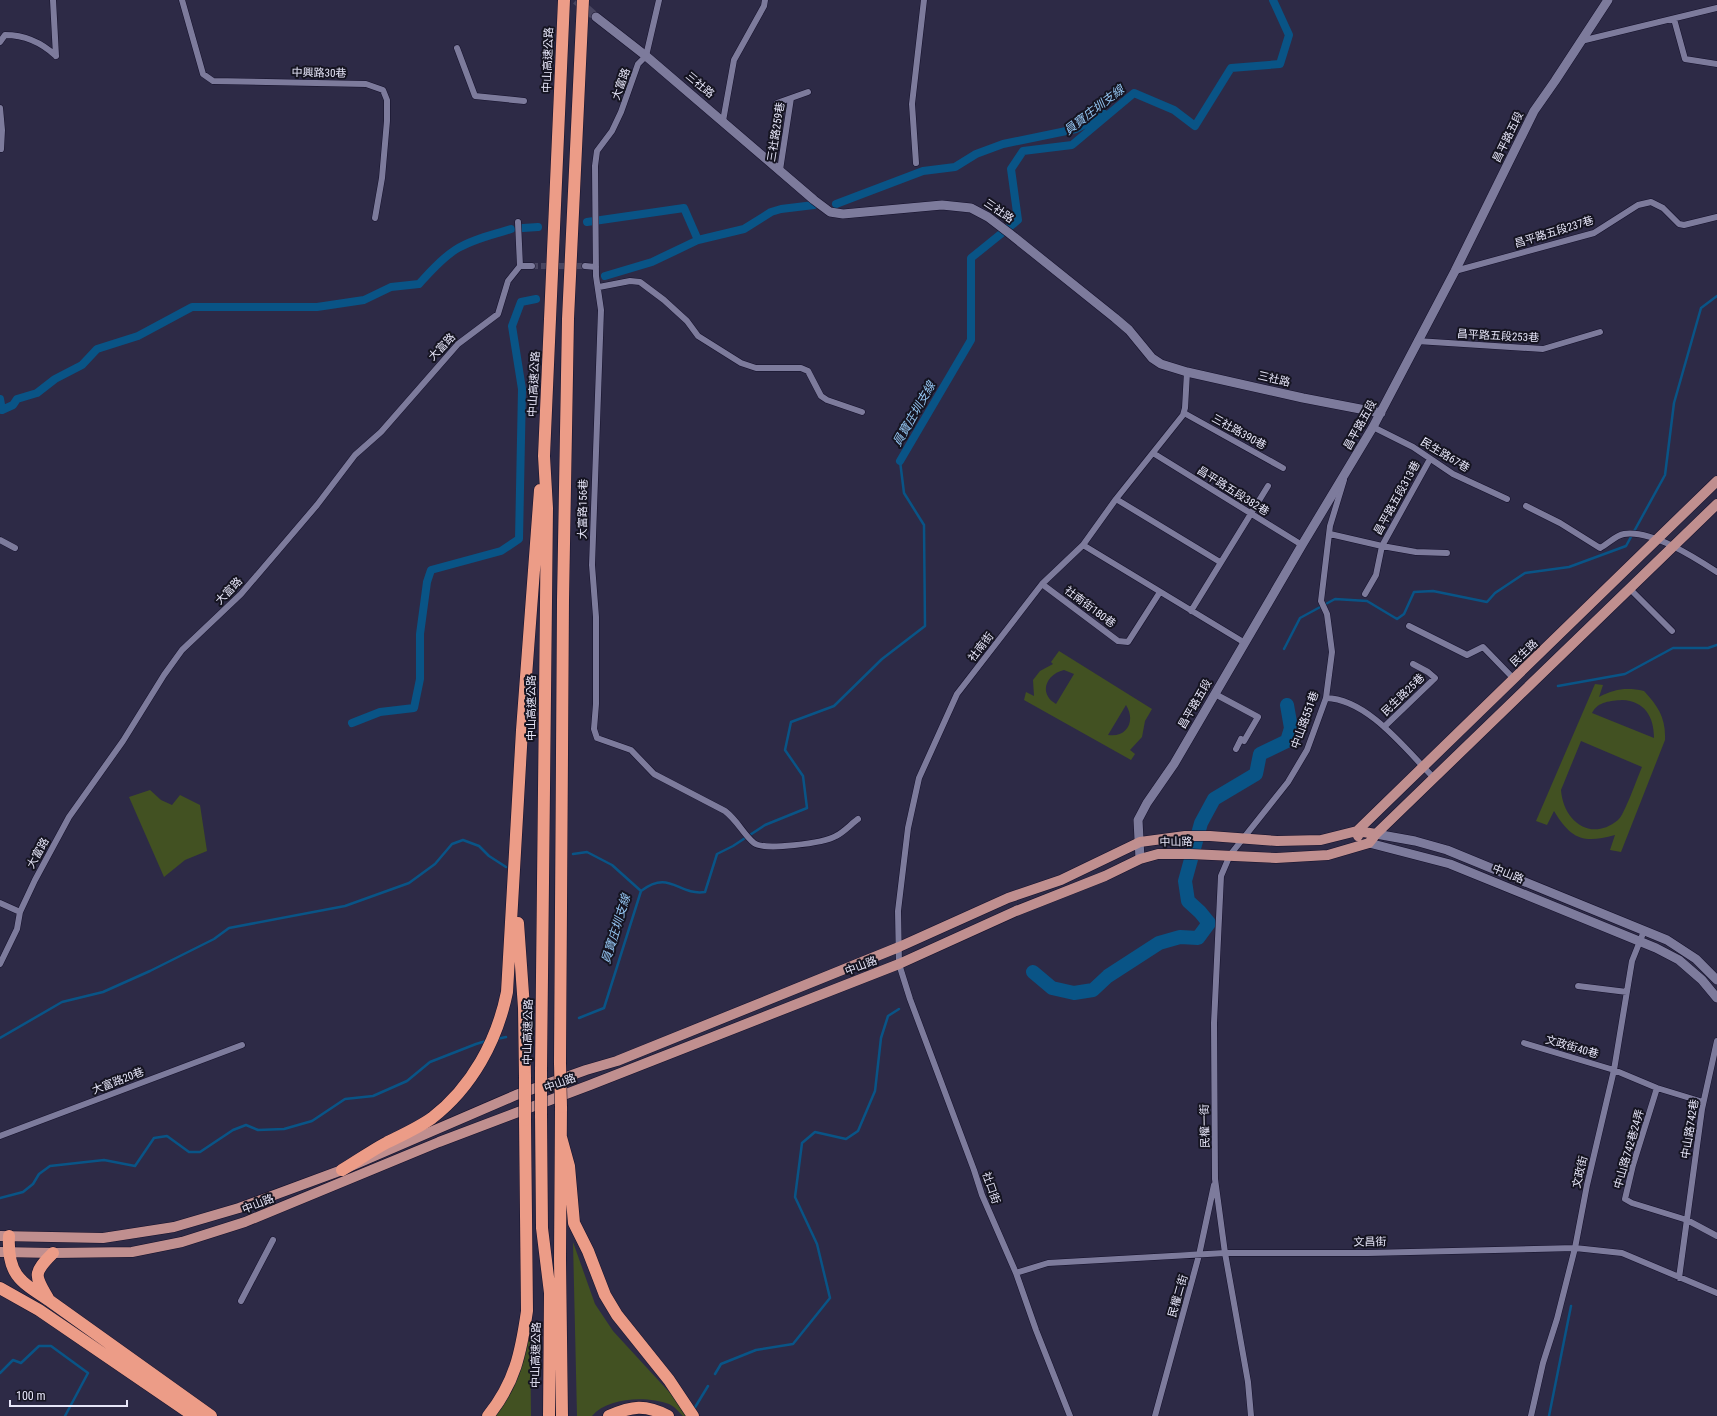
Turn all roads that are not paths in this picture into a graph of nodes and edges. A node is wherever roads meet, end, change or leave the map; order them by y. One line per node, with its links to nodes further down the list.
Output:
1 (54, 0): 13 (street)
2 (182, 0): 27 (street, 中興路30巷)
3 (564, 0): 43 (highway, 中山高速公路)
4 (583, 0): 109 (highway, bridge)
5 (659, 0): 15 (street, 大富路)
6 (765, 0): 22 (street)
7 (924, 0): 24 (street)
8 (1608, 0): 12 (street, 昌平路五段)
9 (1717, 8): 11 (street)
10 (596, 16): 15 (street, 三社路)
11 (1674, 19): 12 (street); 16 (street)
12 (1581, 41): 33 (street, 昌平路五段)
13 (0, 42)
14 (457, 48): 19 (street)
15 (646, 56): 22 (street, 三社路); 32 (street, 大富路)
16 (1717, 64)
17 (808, 92): 18 (street, 三社路259巷)
18 (791, 98): 20 (street, 三社路259巷); 25 (street, 三社路259巷)
19 (524, 101)
20 (777, 103)
21 (0, 108): 23 (street)
22 (723, 121): 25 (street, 三社路)
23 (1, 149)
24 (916, 163)
25 (780, 170): 37 (street, 三社路)
26 (1717, 217): 33 (street, 昌平路五段237巷)
27 (375, 218)
28 (518, 222): 29 (street)
29 (520, 266): 30 (street); 92 (street, 大富路)
30 (532, 266)
31 (585, 266): 32 (street)
32 (596, 267): 34 (street, 大富路)
33 (1455, 271): 36 (street, 昌平路五段)
34 (599, 287): 38 (street); 81 (street, 大富路156巷)
35 (1600, 332): 36 (street, 昌平路五段253巷)
36 (1417, 341): 40 (street, 昌平路五段)
37 (1187, 372): 39 (street); 40 (street, 三社路)
38 (862, 412)
39 (1184, 413): 42 (street, 社南街); 45 (street, 三社路390巷)
40 (1381, 413): 41 (street, 昌平路五段)
41 (1373, 428): 44 (street, 民生路67巷); 46 (street, 昌平路五段)
42 (1153, 454): 49 (street, 社南街); 53 (street, 昌平路五段382巷)
43 (544, 456): 89 (highway); 130 (highway, 中山高速公路, bridge)
44 (1430, 459): 50 (street, 民生路67巷); 59 (street, 昌平路五段313巷)
45 (1284, 468)
46 (1346, 473): 54 (street, 中山路551巷); 57 (street, 昌平路五段)
47 (1717, 481): 56 (main road, 民生路)
48 (1268, 486): 53 (street)
49 (1116, 499): 58 (street, 社南街); 63 (street)
50 (1507, 499)
51 (1717, 504): 60 (main road)
52 (1526, 506): 56 (street)
53 (1250, 513): 57 (street, 昌平路五段382巷); 63 (street)
54 (1330, 534): 59 (street, 昌平路五段313巷); 76 (street, 中山路551巷)
55 (0, 540): 61 (street)
56 (1657, 540): 60 (street); 74 (main road, 民生路)
57 (1302, 544): 72 (street, 昌平路五段)
58 (1083, 545): 65 (street, 社南街); 67 (street)
59 (1382, 546): 62 (street, 昌平路五段313巷); 68 (street)
60 (1674, 546): 64 (street); 66 (main road)
61 (15, 548)
62 (1447, 553)
63 (1220, 562): 69 (street)
64 (1717, 572)
65 (1042, 584): 67 (street, 社南街180巷); 95 (street, 社南街)
66 (1630, 589): 71 (street); 80 (main road)
67 (1160, 592): 69 (street)
68 (1365, 594)
69 (1191, 611): 72 (street)
70 (1409, 626): 74 (street)
71 (1672, 632)
72 (1245, 643): 75 (street, 昌平路五段)
73 (1413, 664): 77 (street, 民生路25巷)
74 (1514, 679): 79 (main road, 民生路)
75 (1215, 694): 78 (street); 85 (street, 昌平路五段)
76 (1326, 698): 77 (street); 84 (street, 中山路551巷)
77 (1384, 727): 79 (street)
78 (1236, 748)
79 (1423, 767): 80 (street); 82 (main road, 民生路)
80 (1434, 778): 83 (main road)
81 (858, 819)
82 (1358, 831): 83 (main road, 中山路); 84 (main road, 中山路); 87 (main road)
83 (1376, 834): 86 (main road); 93 (street, 中山路)
84 (1243, 839): 85 (main road, 中山路); 88 (street, 民權一街)
85 (1140, 842): 90 (street, 昌平路五段); 95 (main road, 中山路)
86 (1369, 843): 87 (main road, 中山路); 94 (street, 中山路)
87 (1358, 846): 88 (main road, 中山路)
88 (1230, 855): 90 (main road, 中山路); 111 (street, 民權一街)
89 (516, 858): 110 (highway); 129 (highway, bridge)
90 (1140, 859): 97 (main road, 中山路)
91 (0, 903): 92 (street)
92 (20, 912): 96 (street, 大富路)
93 (1644, 931): 94 (street, 文政街); 98 (street, 中山路)
94 (1640, 943): 100 (street, 文政街); 101 (street, 中山路)
95 (898, 947): 97 (street, 社南街); 110 (main road, 中山路)
96 (0, 964)
97 (899, 964): 118 (main road, 中山路); 121 (street, 社口街)
98 (1717, 980)
99 (1578, 986): 100 (street)
100 (1627, 992): 105 (street, 文政街)
101 (1717, 998)
102 (1717, 1041): 107 (street, 中山路742巷)
103 (1524, 1043): 105 (street, 文政街40巷)
104 (242, 1045): 108 (street, 大富路20巷)
105 (1614, 1070): 106 (street, 文政街40巷); 116 (street, 文政街)
106 (1657, 1088): 107 (street, 文政街40巷); 112 (street, 中山路742巷24弄)
107 (1704, 1102): 112 (street, 中山路742巷)
108 (0, 1136)
109 (561, 1137): 131 (highway); 134 (highway)
110 (342, 1170): 113 (main road, 中山路)
111 (1215, 1179): 119 (street, 民權一街); 120 (street, 民權二街)
112 (1687, 1220): 114 (street); 122 (street, 中山路742巷)
113 (4, 1236): 117 (highway)
114 (1717, 1236)
115 (272, 1240): 126 (street)
116 (1575, 1248): 119 (street, 文昌街); 122 (street, 文昌街); 138 (street, 文政街)
117 (4, 1252): 118 (main road, 中山路); 125 (highway)
118 (53, 1253): 125 (highway)
119 (1225, 1254): 120 (street, 文昌街); 137 (street, 民權一街)
120 (1199, 1256): 121 (street, 文昌街); 136 (street, 民權二街)
121 (1016, 1273): 135 (street, 社口街)
122 (1679, 1278): 124 (street, 文昌街)
123 (0, 1288): 127 (highway)
124 (1717, 1293)
125 (50, 1301): 128 (highway)
126 (241, 1301)
127 (194, 1416)
128 (211, 1416)
129 (488, 1416)
130 (549, 1416)
131 (562, 1416)
132 (609, 1416): 133 (highway)
133 (668, 1416)
134 (693, 1416)
135 (1070, 1416)
136 (1155, 1416)
137 (1251, 1416)
138 (1531, 1416)

